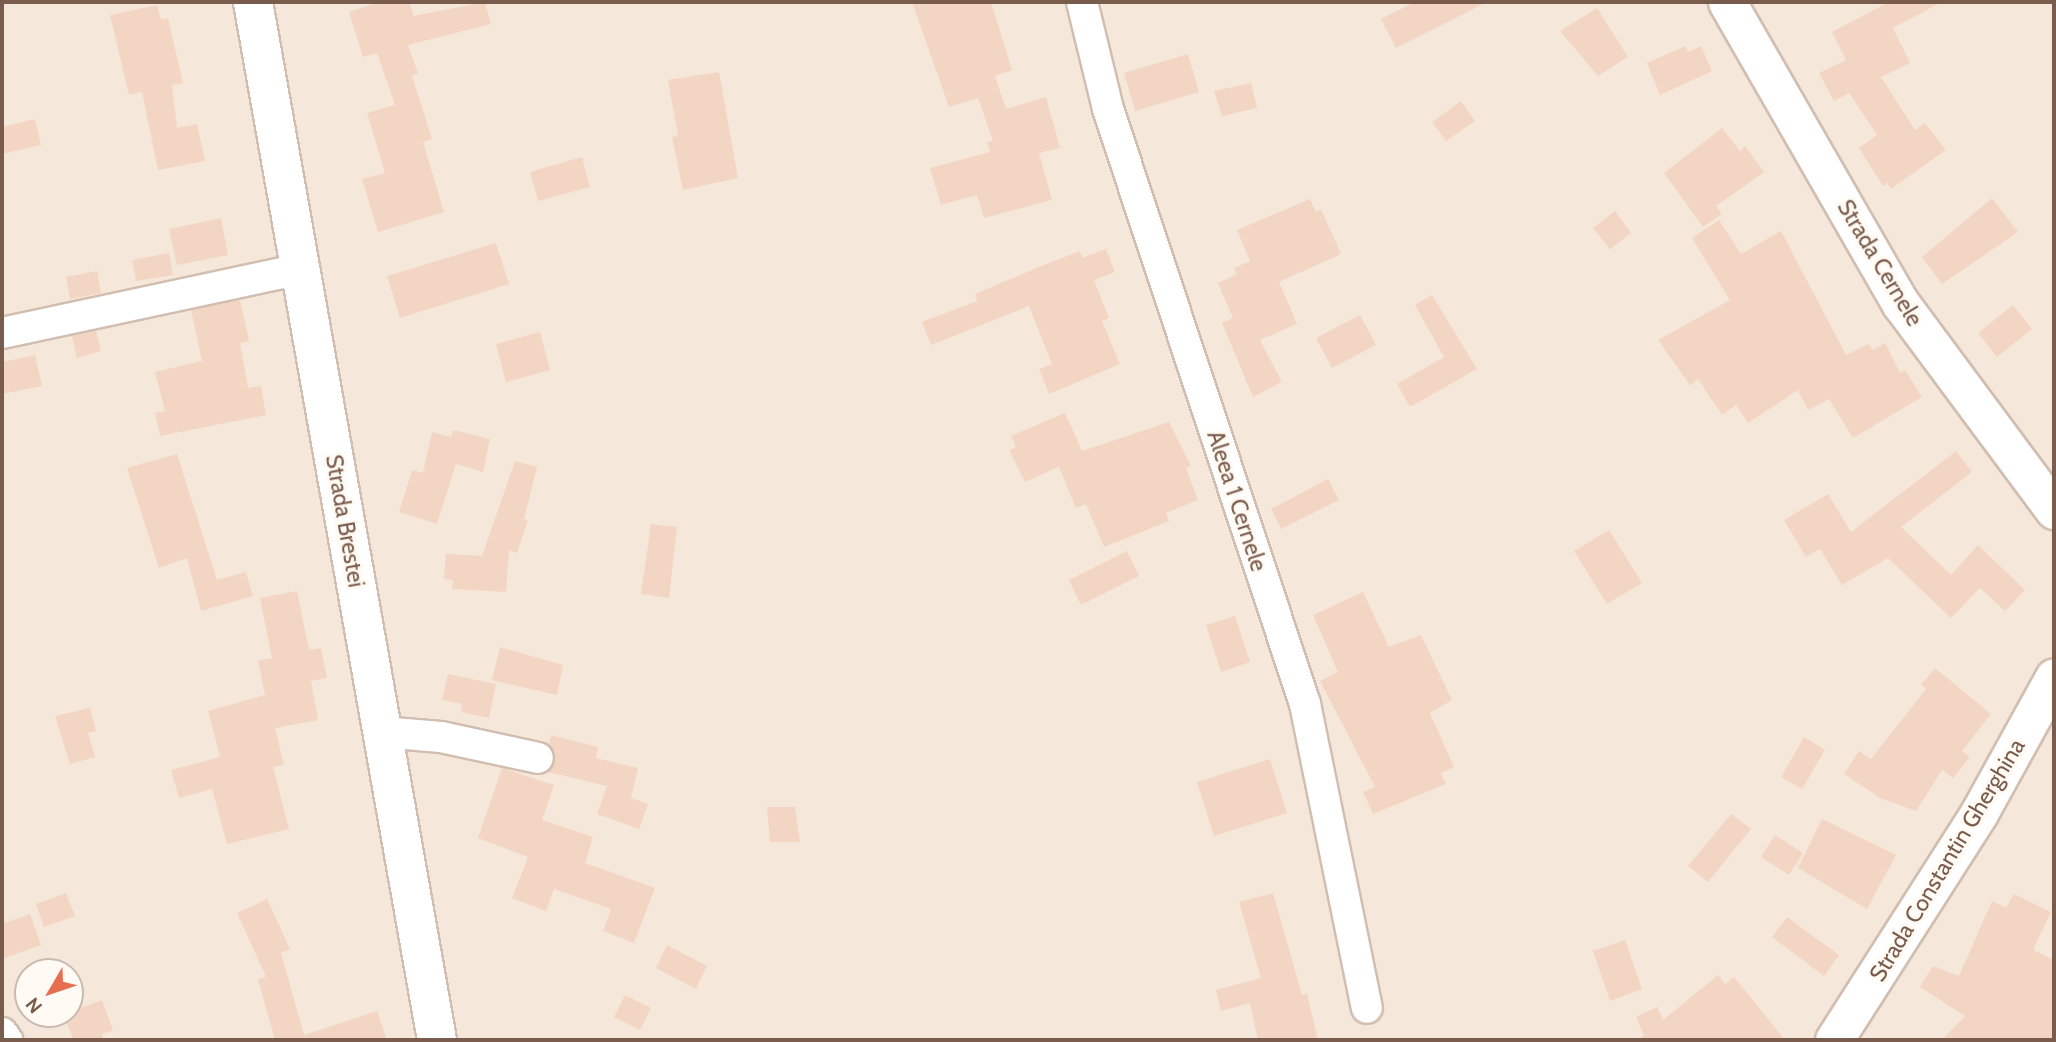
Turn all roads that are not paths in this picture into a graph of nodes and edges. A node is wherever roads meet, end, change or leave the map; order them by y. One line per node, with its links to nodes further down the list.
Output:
1 (254, 2): 4 (main road, Strada Brestei)
2 (1082, 2): 10 (street, Aleea 1 Cernele)
3 (1727, 2): 6 (street, Strada Cernele)
4 (301, 269): 5 (street); 8 (main road, Strada Brestei)
5 (2, 333)
6 (2054, 510)
7 (2054, 677): 14 (street, Strada Constantin Gherghina)
8 (382, 732): 9 (street); 13 (main road, Strada Brestei)
9 (538, 758)
10 (1367, 1008)
11 (2, 1033): 12 (street)
12 (7, 1040)
13 (437, 1040)
14 (1834, 1040)

